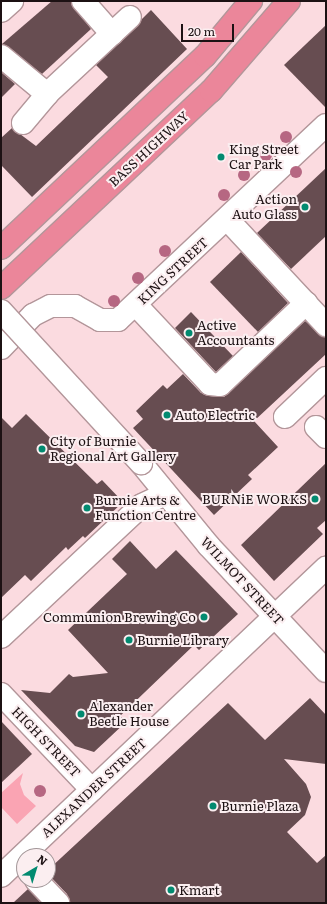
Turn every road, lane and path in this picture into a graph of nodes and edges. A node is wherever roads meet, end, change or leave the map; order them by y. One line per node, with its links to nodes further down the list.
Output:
1 (12, 1): 5 (street)
2 (252, 1): 13 (highway)
3 (289, 1): 14 (highway, BASS HIGHWAY)
4 (90, 4): 7 (street)
5 (1, 11)
6 (130, 17): 7 (street)
7 (112, 34): 9 (street)
8 (1, 56): 9 (street)
9 (47, 94): 10 (street)
10 (23, 123)
11 (323, 133): 12 (street, KING STREET)
12 (228, 220): 15 (street); 16 (street, KING STREET)
13 (1, 248)
14 (1, 288)
15 (306, 303): 16 (street); 18 (street)
16 (136, 305): 19 (street, KING STREET)
17 (1, 311): 22 (street, WILMOT STREET, bridge)
18 (326, 324)
19 (1, 348)
20 (326, 378): 21 (street)
21 (286, 417)
22 (166, 494): 24 (street, WILMOT STREET); 25 (street)
23 (326, 568): 24 (street, ALEXANDER STREET)
24 (275, 616): 26 (street, WILMOT STREET); 28 (street, ALEXANDER STREET)
25 (1, 637)
26 (326, 671)
27 (1, 694): 28 (street, HIGH STREET)
28 (92, 790): 29 (street, ALEXANDER STREET)
29 (36, 848)
30 (16, 867): 31 (street, ALEXANDER STREET)
31 (1, 876)
32 (44, 888): 33 (street)
33 (58, 903)

